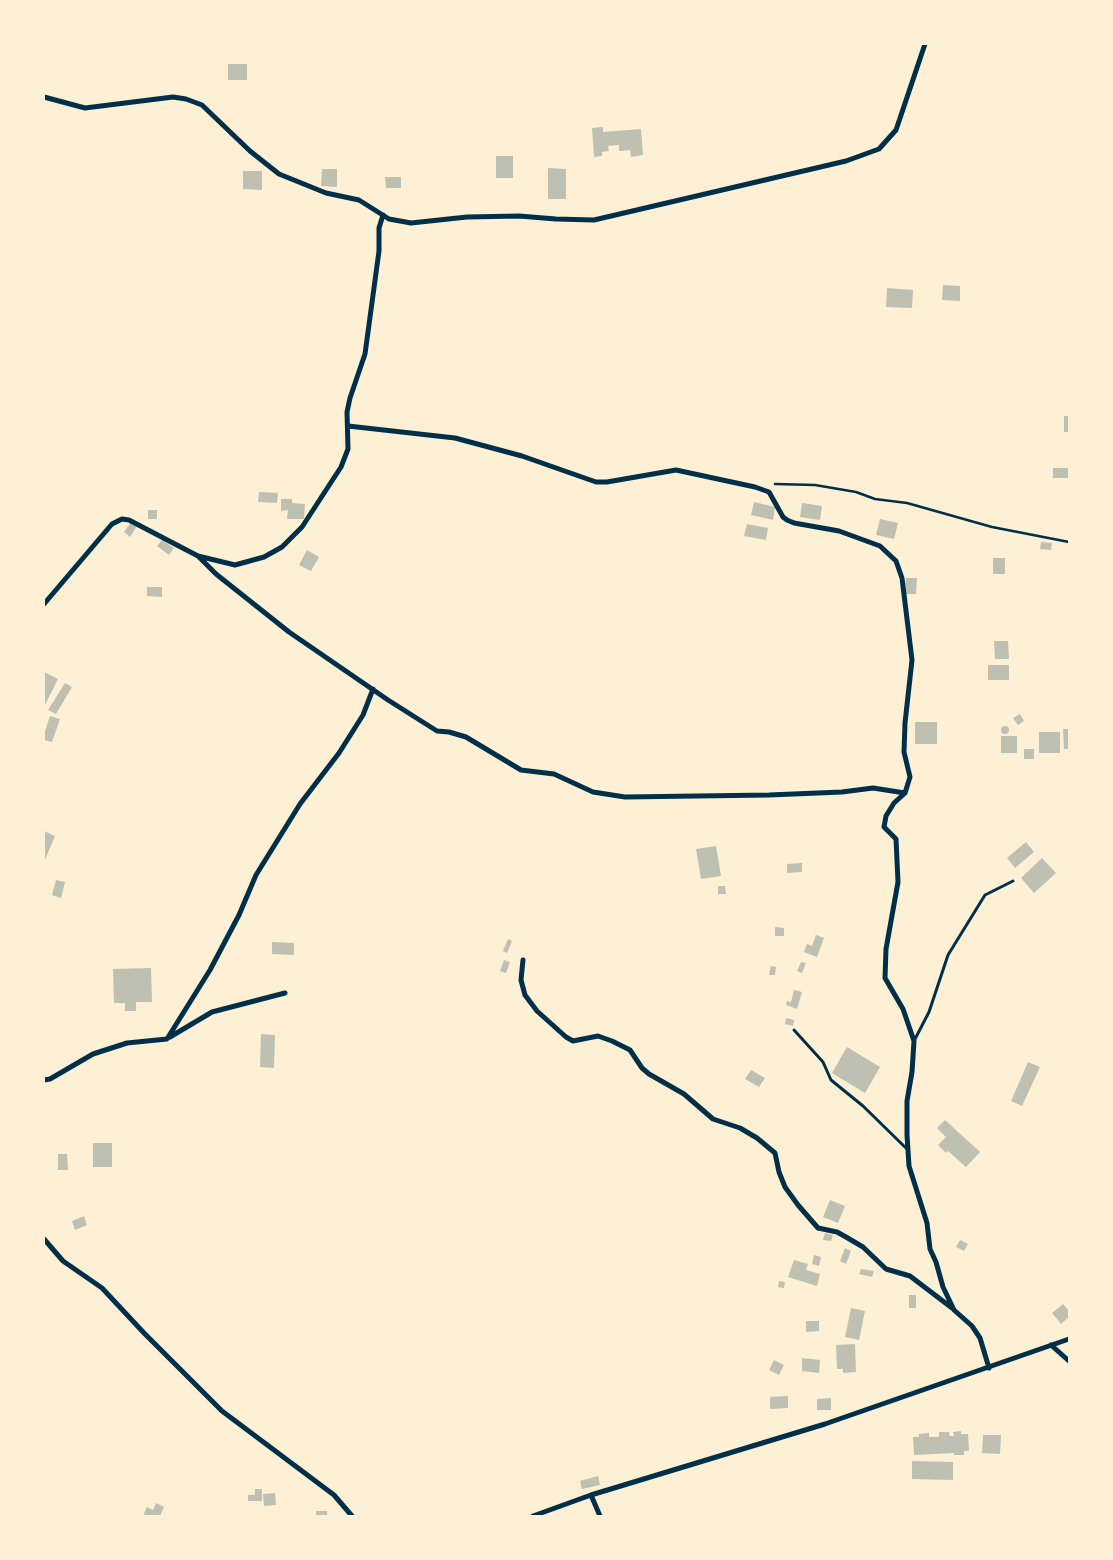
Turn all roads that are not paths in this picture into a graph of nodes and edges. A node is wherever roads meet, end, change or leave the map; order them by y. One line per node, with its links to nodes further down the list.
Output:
1 (925, 44): 3 (street)
2 (44, 97): 3 (street)
3 (383, 215): 4 (street)
4 (348, 426): 5 (street); 8 (street)
5 (198, 556): 6 (street); 7 (street)
6 (44, 604)
7 (373, 689): 8 (street); 13 (street)
8 (905, 793): 14 (street)
9 (1013, 881): 14 (lane)
10 (523, 960): 18 (street)
11 (285, 993): 13 (street)
12 (794, 1030): 16 (lane)
13 (167, 1039): 15 (street)
14 (914, 1042): 16 (street)
15 (44, 1080)
16 (908, 1150): 18 (street)
17 (44, 1238): 24 (street)
18 (954, 1310): 22 (street)
19 (1069, 1338): 20 (street)
20 (1051, 1345): 21 (street); 22 (street)
21 (1069, 1361)
22 (989, 1368): 23 (street)
23 (591, 1495): 25 (street); 26 (street)
24 (352, 1516)
25 (533, 1516)
26 (600, 1516)

